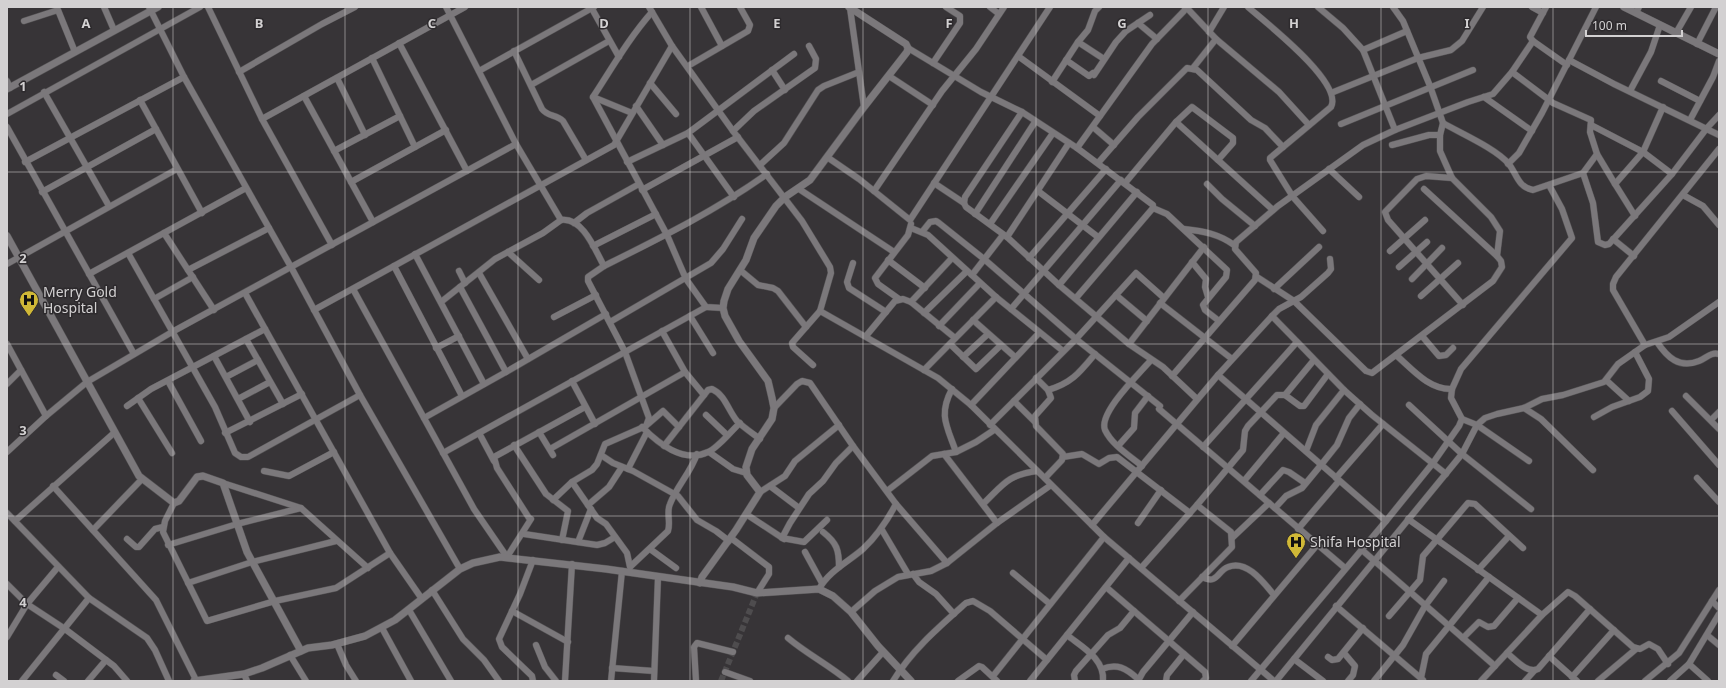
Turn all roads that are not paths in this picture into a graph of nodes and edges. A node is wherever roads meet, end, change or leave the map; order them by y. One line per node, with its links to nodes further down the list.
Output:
1 (104, 7): 39 (street)
2 (158, 7): 28 (street)
3 (200, 7): 38 (street)
4 (208, 7): 73 (street)
5 (355, 7): 73 (street)
6 (446, 7): 32 (street)
7 (465, 7): 32 (street)
8 (701, 7): 51 (street)
9 (740, 7): 51 (street)
10 (946, 7): 67 (street)
11 (990, 7): 33 (street)
12 (1004, 7): 33 (street)
13 (1050, 7): 59 (street)
14 (1099, 7): 47 (street)
15 (1186, 7): 41 (street); 43 (street)
16 (1224, 7): 41 (street)
17 (1248, 7): 90 (street)
18 (1318, 7): 54 (street)
19 (1393, 7): 40 (street)
20 (1483, 7): 62 (street)
21 (1532, 7): 30 (street)
22 (1596, 7): 66 (street)
23 (1624, 7): 31 (street)
24 (1716, 7): 49 (street)
25 (592, 8): 45 (street); 55 (street)
26 (853, 8): 53 (street); 74 (street)
27 (1689, 8): 42 (street)
28 (150, 9): 38 (street); 39 (street)
29 (650, 9): 50 (street); 60 (street)
30 (1544, 10): 46 (street)
31 (1638, 10): 37 (street)
32 (450, 14): 48 (street); 72 (street)
33 (999, 14): 76 (street)
34 (1150, 15): 36 (street)
35 (24, 21): 56 (street)
36 (1138, 23): 43 (street); 63 (street)
37 (1660, 25): 42 (street); 88 (street)
38 (161, 29): 79 (street); 89 (street)
39 (114, 30): 56 (street)
40 (1406, 31): 54 (street); 62 (street)
41 (1209, 32): 44 (street)
42 (1676, 33): 49 (street)
43 (1157, 39): 111 (street)
44 (1216, 39): 69 (street); 118 (street)
45 (609, 41): 60 (street); 84 (street)
46 (1533, 41): 66 (street); 75 (street)
47 (1078, 42): 63 (street); 64 (street)
48 (399, 43): 61 (street); 124 (street)
49 (1697, 44): 58 (street)
50 (672, 46): 68 (street); 83 (street)
51 (722, 46): 68 (street)
52 (809, 46): 87 (street)
53 (908, 48): 67 (street); 78 (street)
54 (1363, 50): 77 (street)
55 (514, 51): 72 (street); 84 (street)
56 (75, 52): 85 (street)
57 (794, 54): 70 (street)
58 (1719, 54)
59 (1018, 56): 82 (street); 93 (street)
60 (619, 57): 92 (street)
61 (372, 58): 80 (street); 110 (street)
62 (1418, 58): 77 (street); 86 (street)
63 (1104, 59): 64 (street)
64 (1066, 60): 82 (street)
65 (1719, 61): 97 (street)
66 (1568, 62): 88 (street); 96 (street)
67 (933, 63): 76 (street)
68 (688, 66): 103 (street)
69 (1193, 68): 139 (street); 142 (street)
70 (772, 70): 87 (street); 103 (street)
71 (1472, 70): 86 (street)
72 (479, 71): 137 (street)
73 (239, 72): 112 (street)
74 (859, 72): 101 (street); 156 (street)
75 (1512, 72): 94 (street); 96 (street)
76 (955, 75): 93 (street); 98 (street)
77 (1372, 75): 90 (street); 99 (street)
78 (889, 76): 98 (street); 101 (street)
79 (184, 77): 95 (street); 174 (street)
80 (337, 78): 91 (street); 130 (street)
81 (1661, 81): 97 (street)
82 (1052, 82): 111 (street)
83 (650, 83): 100 (street); 108 (street)
84 (531, 85): 150 (street)
85 (8, 86)
86 (1430, 86): 99 (street); 106 (street)
87 (785, 90): 125 (street)
88 (1630, 91): 102 (street)
89 (44, 92): 107 (street); 134 (street)
90 (1331, 93): 118 (street)
91 (304, 96): 112 (street); 145 (street)
92 (593, 97): 105 (street); 135 (street)
93 (991, 97): 104 (street); 168 (street)
94 (1484, 97): 106 (street); 127 (street)
95 (140, 100): 123 (street); 134 (street)
96 (1549, 100): 119 (street); 127 (street)
97 (1700, 101): 113 (street)
98 (933, 105): 178 (street)
99 (1384, 105): 116 (street); 126 (street)
100 (636, 106): 105 (street); 138 (street)
101 (864, 107): 149 (street)
102 (1663, 107): 113 (street); 146 (street)
103 (719, 111): 125 (street); 128 (street)
104 (1022, 112): 114 (street); 187 (street)
105 (632, 113): 135 (street)
106 (1440, 113): 117 (street); 126 (street)
107 (7, 114)
108 (676, 114)
109 (1719, 115): 122 (street)
110 (400, 116): 130 (street); 141 (street)
111 (1100, 116): 121 (street)
112 (262, 119): 220 (street)
113 (1690, 120): 122 (street)
114 (1035, 122): 129 (street); 193 (street)
115 (1176, 122): 151 (street); 151 (street); 167 (street)
116 (1341, 124)
117 (1443, 124): 131 (street); 155 (street)
118 (1309, 125): 142 (street)
119 (1591, 125): 146 (street); 147 (street)
120 (7, 127): 152 (street)
121 (1093, 127): 139 (street); 143 (street)
122 (1707, 128): 132 (street); 164 (street)
123 (156, 130): 157 (street); 158 (street)
124 (446, 130): 141 (street); 161 (street)
125 (733, 130): 133 (street)
126 (1395, 130): 160 (street)
127 (1532, 131): 155 (street)
128 (688, 133): 138 (street); 148 (street)
129 (1053, 133): 136 (street); 202 (street)
130 (365, 135): 145 (street)
131 (1440, 135): 140 (street); 165 (street)
132 (1719, 135)
133 (738, 137): 148 (street); 156 (street)
134 (69, 138): 152 (street); 157 (street)
135 (616, 142): 150 (street); 153 (street)
136 (1069, 143): 143 (street); 179 (street)
137 (516, 144): 161 (street); 169 (street)
138 (663, 145): 153 (street)
139 (1114, 145): 154 (street)
140 (1392, 145)
141 (415, 147): 166 (street)
142 (1283, 147): 185 (street)
143 (1078, 148): 154 (street)
144 (1719, 148): 182 (street)
145 (334, 151): 166 (street)
146 (1643, 152): 164 (street); 172 (street)
147 (1596, 154): 162 (street); 172 (street)
148 (705, 155): 177 (street); 183 (street)
149 (827, 157): 175 (street); 178 (street)
150 (586, 160): 169 (street)
151 (1218, 160): 190 (street)
152 (25, 162): 180 (street)
153 (627, 162): 170 (street)
154 (1098, 163): 159 (street)
155 (1508, 164): 173 (street)
156 (760, 165): 163 (street)
157 (86, 168): 180 (street); 188 (street)
158 (177, 169): 188 (street); 191 (street)
159 (1106, 169): 167 (street); 194 (street)
160 (1329, 169): 185 (street); 186 (street)
161 (467, 171): 200 (street)
162 (1583, 173): 173 (street); 218 (street)
163 (767, 174): 183 (street); 184 (street)
164 (1672, 174): 195 (street)
165 (1452, 178): 217 (street); 232 (street)
166 (351, 182): 200 (street)
167 (1123, 182): 181 (street); 204 (street)
168 (934, 183): 187 (street); 198 (street)
169 (541, 184): 197 (street); 231 (street)
170 (639, 184): 177 (street); 201 (street)
171 (1206, 184): 205 (street)
172 (1615, 184): 195 (street)
173 (1549, 185): 360 (street)
174 (246, 188): 191 (street); 206 (street)
175 (799, 189): 184 (street); 230 (street)
176 (1424, 189): 232 (street)
177 (642, 190): 192 (street)
178 (874, 191): 198 (street)
179 (1038, 191): 194 (street); 215 (street)
180 (42, 192): 209 (street)
181 (1137, 192): 189 (street); 216 (street)
182 (1683, 195): 203 (street); 233 (street)
183 (734, 197): 213 (street)
184 (785, 197): 250 (street); 289 (street)
185 (1293, 197): 190 (street); 210 (street)
186 (1359, 197)
187 (964, 203): 193 (street)
188 (109, 206): 209 (street)
189 (1153, 208): 208 (street); 275 (street)
190 (1273, 210): 205 (street)
191 (202, 213): 212 (street)
192 (656, 214): 213 (street); 221 (street)
193 (975, 214): 202 (street)
194 (1068, 214): 204 (street); 236 (street)
195 (1635, 216): 218 (street)
196 (742, 219): 258 (street)
197 (561, 220): 201 (street); 229 (street)
198 (910, 220): 207 (street)
199 (1425, 220): 217 (street)
200 (373, 222): 220 (street)
201 (574, 223): 221 (street)
202 (990, 224): 215 (street)
203 (1719, 225)
204 (1083, 226): 216 (street); 252 (street)
205 (1255, 226): 222 (street)
206 (269, 228): 248 (street); 249 (street)
207 (911, 228): 211 (street); 230 (street)
208 (1184, 229): 222 (street); 223 (street)
209 (64, 231): 234 (street); 255 (street)
210 (1323, 231)
211 (922, 232): 235 (street); 237 (street)
212 (164, 233): 228 (street); 249 (street)
213 (667, 235): 246 (street); 258 (street)
214 (7, 236): 234 (street)
215 (1005, 236): 236 (street); 237 (street)
216 (1098, 237): 264 (street)
217 (1405, 238): 226 (street); 227 (street)
218 (1614, 239): 233 (street)
219 (1427, 242): 227 (street)
220 (332, 245): 248 (street)
221 (593, 246): 246 (street)
222 (1234, 246): 257 (street)
223 (1204, 247): 240 (street); 274 (street)
224 (1319, 247): 267 (street)
225 (1442, 248): 244 (street)
226 (1390, 251)
227 (1416, 251): 244 (street); 247 (street)
228 (128, 252): 255 (street); 276 (street)
229 (508, 252): 253 (street); 261 (street)
230 (894, 252): 239 (street)
231 (415, 254): 245 (street); 279 (street)
232 (1498, 256): 283 (street)
233 (1634, 256): 321 (street)
234 (18, 258): 243 (street); 354 (street)
235 (952, 258): 254 (street); 265 (street)
236 (1030, 258): 252 (street)
237 (984, 259): 254 (street); 269 (street)
238 (1330, 259): 281 (street)
239 (888, 260): 265 (street); 277 (street)
240 (1192, 262): 274 (street); 278 (street)
241 (853, 263): 290 (street)
242 (1458, 263): 260 (street)
243 (7, 264)
244 (1428, 264): 259 (street); 260 (street)
245 (394, 266): 266 (street); 322 (street)
246 (604, 266): 270 (street)
247 (1399, 267)
248 (291, 268): 268 (street); 287 (street)
249 (188, 270): 256 (street)
250 (740, 270): 285 (street); 302 (street)
251 (459, 271): 263 (street)
252 (1045, 272): 264 (street); 269 (street)
253 (479, 273): 263 (street); 335 (street)
254 (969, 273): 262 (street); 291 (street)
255 (89, 274): 328 (street)
256 (193, 277): 276 (street); 286 (street)
257 (1257, 277): 267 (street); 299 (street)
258 (686, 279): 284 (street); 300 (street)
259 (1412, 279)
260 (1441, 279): 272 (street); 283 (street)
261 (539, 280)
262 (980, 283): 273 (street); 301 (street)
263 (463, 285): 279 (street); 344 (street)
264 (1059, 285): 275 (street)
265 (925, 288): 280 (street)
266 (353, 289): 287 (street); 390 (street)
267 (1274, 289): 281 (street)
268 (245, 293): 286 (street); 303 (street)
269 (1024, 294): 288 (street); 314 (street)
270 (596, 295): 292 (street); 296 (street)
271 (1116, 295): 278 (street); 294 (street); 298 (street)
272 (1422, 296)
273 (996, 297): 288 (street); 297 (street)
274 (1208, 297): 299 (street)
275 (1076, 298): 294 (street)
276 (154, 299): 305 (street)
277 (899, 299): 280 (street); 290 (street)
278 (1162, 300): 298 (street); 311 (street)
279 (441, 302): 308 (street)
280 (911, 302): 291 (street)
281 (1294, 302): 295 (street); 331 (street)
282 (1719, 302): 316 (street)
283 (1463, 305): 310 (street)
284 (706, 307): 285 (street); 293 (street)
285 (723, 308): 383 (street)
286 (214, 310): 305 (street)
287 (314, 310): 364 (street)
288 (1011, 310): 306 (street)
289 (820, 311): 302 (street); 309 (street)
290 (886, 312): 309 (street)
291 (924, 313): 301 (street)
292 (606, 314): 300 (street); 335 (street)
293 (690, 316): 304 (street); 327 (street)
294 (1097, 316): 314 (street); 319 (street)
295 (1272, 316): 315 (street); 336 (street)
296 (554, 317)
297 (973, 320): 307 (street); 312 (street)
298 (1147, 321): 319 (street)
299 (1218, 321): 311 (street)
300 (610, 322): 325 (street)
301 (939, 326): 312 (street)
302 (806, 327): 340 (street)
303 (265, 328): 313 (street); 363 (street)
304 (662, 331): 325 (street); 345 (street)
305 (172, 332): 328 (street); 341 (street)
306 (1039, 333): 324 (street); 334 (street)
307 (988, 334): 320 (street); 333 (street)
308 (459, 336): 322 (street); 358 (street)
309 (866, 336): 343 (street)
310 (1422, 336): 323 (street); 331 (street)
311 (1205, 337): 336 (street); 348 (street)
312 (955, 338): 318 (street)
313 (246, 339): 332 (street); 337 (street)
314 (1076, 339): 324 (street); 329 (street)
315 (1297, 342): 339 (street); 374 (street)
316 (1657, 342): 321 (street); 330 (street)
317 (7, 344): 342 (street)
318 (950, 344): 333 (street); 343 (street)
319 (1129, 344): 338 (street)
320 (1001, 345): 333 (street); 334 (street)
321 (1645, 345): 326 (street)
322 (436, 348): 368 (street)
323 (1453, 348)
324 (1063, 350): 350 (street)
325 (625, 352): 353 (street); 365 (street)
326 (1635, 352): 351 (street); 376 (street)
327 (713, 353)
328 (134, 354): 354 (street)
329 (1096, 354): 356 (street); 361 (street)
330 (1719, 354)
331 (1396, 355): 360 (street)
332 (214, 356): 341 (street); 349 (street)
333 (963, 357)
334 (1015, 357): 379 (street)
335 (528, 359): 344 (street)
336 (1232, 359): 347 (street)
337 (258, 360): 349 (street); 355 (street)
338 (1150, 360): 348 (street); 356 (street)
339 (1314, 360): 346 (street); 367 (street)
340 (813, 365)
341 (192, 368): 352 (street); 409 (street)
342 (21, 370): 357 (street); 389 (street)
343 (924, 370): 359 (street)
344 (506, 372): 358 (street)
345 (685, 372): 365 (street); 366 (street)
346 (1328, 374): 362 (street); 367 (street)
347 (1218, 375): 373 (street); 374 (street)
348 (1172, 376): 373 (street)
349 (226, 377): 372 (street)
350 (1036, 378): 361 (street); 375 (street)
351 (1606, 380): 376 (street); 384 (street)
352 (168, 381): 371 (street); 414 (street)
353 (572, 381): 382 (street); 410 (street)
354 (87, 382): 389 (street); 407 (street)
355 (270, 382): 372 (street); 377 (street)
356 (1131, 383): 369 (street); 419 (street)
357 (7, 384)
358 (484, 384): 368 (street)
359 (952, 388): 379 (street); 426 (street)
360 (1452, 389): 392 (street)
361 (1048, 390): 396 (street)
362 (1344, 390): 378 (street); 422 (street)
363 (302, 394): 377 (street); 393 (street)
364 (360, 395): 393 (street); 526 (street)
365 (642, 395): 398 (street); 405 (street)
366 (704, 395): 397 (street); 403 (street)
367 (1285, 395): 387 (street)
368 (462, 396): 390 (street)
369 (1148, 396): 401 (street); 419 (street)
370 (1686, 396): 394 (street)
371 (138, 398): 381 (street); 427 (street)
372 (238, 399): 395 (street)
373 (1197, 399): 401 (street)
374 (1245, 399): 387 (street); 420 (street)
375 (1014, 401): 396 (street); 404 (street)
376 (1629, 401): 391 (street)
377 (283, 404): 395 (street)
378 (1360, 404): 399 (street); 438 (street)
379 (971, 405): 404 (street)
380 (1410, 405): 415 (street)
381 (127, 406)
382 (585, 407): 398 (street); 408 (street)
383 (774, 408): 400 (street); 413 (street)
384 (1524, 408): 402 (street); 443 (street)
385 (1672, 411): 439 (street)
386 (1719, 412): 394 (street)
387 (1261, 413): 411 (street); 442 (street)
388 (706, 415): 412 (street)
389 (46, 416): 423 (street)
390 (424, 418): 428 (street)
391 (1594, 418)
392 (1462, 419): 402 (street); 415 (street)
393 (316, 420): 409 (street); 424 (street)
394 (1711, 420): 406 (street)
395 (250, 422): 409 (street)
396 (1035, 422): 434 (street)
397 (740, 423): 412 (street); 413 (street)
398 (596, 424): 421 (street)
399 (1383, 424): 437 (street); 452 (street)
400 (838, 425): 418 (street); 459 (street)
401 (1176, 425): 420 (street); 440 (street)
402 (1478, 425): 431 (street); 436 (street)
403 (679, 427): 405 (street); 417 (street)
404 (992, 427): 426 (street); 444 (street)
405 (646, 428): 417 (street); 432 (street); 441 (street)
406 (1719, 429)
407 (115, 432): 451 (street); 458 (street)
408 (539, 432): 416 (street); 421 (street)
409 (226, 433)
410 (478, 433): 428 (street); 435 (street)
411 (1284, 433): 422 (street); 453 (street)
412 (727, 435): 425 (street)
413 (760, 439): 447 (street)
414 (201, 441)
415 (1449, 442): 431 (street); 437 (street)
416 (514, 445): 435 (street); 465 (street)
417 (664, 446): 429 (street)
418 (853, 446): 461 (street); 474 (street)
419 (1118, 446): 440 (street)
420 (1203, 447): 442 (street)
421 (550, 449): 433 (street)
422 (1306, 451): 438 (street)
423 (7, 452)
424 (334, 452): 446 (street); 512 (street)
425 (709, 452): 429 (street); 447 (street)
426 (956, 452): 430 (street)
427 (172, 453)
428 (443, 453): 513 (street)
429 (697, 454): 463 (street)
430 (944, 454): 461 (street); 470 (street)
431 (1462, 454): 448 (street); 476 (street)
432 (601, 455): 441 (street); 454 (street)
433 (553, 456)
434 (1063, 457): 445 (street); 449 (street)
435 (494, 461): 513 (street)
436 (1529, 461)
437 (1433, 463): 448 (street); 483 (street)
438 (1321, 465): 452 (street); 456 (street)
439 (1719, 465)
440 (1142, 466): 445 (street)
441 (625, 468): 463 (street); 472 (street)
442 (1228, 468): 453 (street); 471 (street)
443 (1593, 470)
444 (1037, 471): 449 (street); 470 (street)
445 (1136, 471): 460 (street); 487 (street)
446 (264, 472)
447 (746, 473): 462 (street)
448 (1446, 474): 480 (street)
449 (1045, 478): 457 (street)
450 (1698, 478): 466 (street)
451 (142, 479): 467 (street); 490 (street)
452 (1337, 480): 483 (street); 489 (street)
453 (1244, 481): 464 (street)
454 (572, 482): 465 (street); 472 (street)
455 (223, 483): 467 (street); 473 (street); 486 (street)
456 (1305, 484): 464 (street); 475 (street)
457 (1051, 485): 484 (street); 487 (street)
458 (53, 486): 482 (street); 490 (street)
459 (770, 486): 462 (street); 474 (street)
460 (1161, 490): 478 (street); 485 (street)
461 (887, 491): 469 (street)
462 (760, 492): 479 (street)
463 (674, 494): 500 (street); 509 (street)
464 (1260, 495): 468 (street)
465 (553, 500): 501 (street)
466 (1719, 502)
467 (174, 503): 488 (street)
468 (1269, 503): 475 (street); 498 (street)
469 (896, 504): 491 (street); 518 (street)
470 (983, 504): 484 (street)
471 (1197, 505): 478 (street); 498 (street)
472 (589, 507): 495 (street); 504 (street)
473 (301, 508): 486 (street); 502 (street)
474 (799, 508): 496 (street)
475 (1275, 508): 489 (street)
476 (1531, 509)
477 (7, 513): 482 (street)
478 (1190, 513): 524 (street)
479 (746, 514): 496 (street); 500 (street)
480 (1408, 519): 503 (street); 516 (street)
481 (827, 520): 496 (street)
482 (15, 521): 520 (street)
483 (1386, 521): 510 (street)
484 (997, 523): 518 (street)
485 (1138, 523)
486 (238, 524): 507 (street); 517 (street)
487 (1092, 525): 497 (street)
488 (163, 527): 499 (street); 507 (street)
489 (1298, 529): 506 (street)
490 (93, 530): 613 (street)
491 (882, 530): 521 (street); 531 (street)
492 (823, 532): 521 (street)
493 (524, 534): 501 (street)
494 (1509, 536): 503 (street); 508 (street); 528 (street)
495 (615, 537): 504 (street); 527 (street)
496 (782, 538): 505 (street)
497 (1104, 538): 514 (street); 553 (street)
498 (1232, 538): 532 (street)
499 (127, 539)
500 (730, 539): 537 (street); 544 (street)
501 (562, 540): 504 (street)
502 (336, 541): 517 (street); 522 (street)
503 (1437, 541): 528 (street); 543 (street)
504 (578, 542)
505 (795, 544)
506 (1317, 544): 525 (street); 545 (street)
507 (168, 545): 536 (street)
508 (1523, 548)
509 (650, 549): 523 (street); 527 (street)
510 (1362, 550): 516 (street); 525 (street)
511 (805, 552): 539 (street)
512 (390, 554): 522 (street); 547 (street)
513 (507, 557): 515 (street); 526 (street)
514 (1129, 558): 524 (street); 540 (street)
515 (533, 560): 519 (street); 559 (street)
516 (1373, 560): 543 (street); 554 (street)
517 (252, 562): 536 (street); 549 (street)
518 (947, 563): 531 (street)
519 (572, 564): 529 (street); 579 (street)
520 (58, 567): 546 (street); 552 (street)
521 (839, 567): 539 (street)
522 (368, 568): 549 (street)
523 (676, 568)
524 (1141, 568): 550 (street)
525 (1345, 568): 605 (street)
526 (460, 569): 541 (street)
527 (630, 569): 529 (street); 533 (street)
528 (1478, 570): 534 (street)
529 (622, 571): 602 (street)
530 (1013, 573): 553 (street)
531 (910, 574): 561 (street); 563 (street)
532 (1202, 576): 545 (street); 550 (street)
533 (658, 577): 537 (street); 606 (street)
534 (1489, 577): 548 (street); 567 (street)
535 (1444, 581): 555 (street)
536 (188, 583): 549 (street)
537 (700, 583): 544 (street)
538 (7, 584): 552 (street)
539 (821, 586): 544 (street); 561 (street)
540 (1106, 587): 560 (street); 572 (street)
541 (432, 590): 547 (street); 626 (street)
542 (1719, 590): 551 (street)
543 (1410, 591): 555 (street); 566 (street)
544 (757, 593)
545 (1274, 595): 583 (street)
546 (89, 598): 570 (street); 620 (street)
547 (422, 598): 558 (street)
548 (1518, 598): 565 (street); 576 (street)
549 (275, 601): 585 (street)
550 (1179, 601): 562 (street)
551 (1712, 601): 556 (street); 599 (street)
552 (27, 604): 570 (street); 574 (street)
553 (1050, 604): 577 (street)
554 (1336, 606): 569 (street); 596 (street)
555 (1425, 606): 567 (street); 593 (street)
556 (1719, 608)
557 (1590, 609): 565 (street); 571 (street); 594 (street)
558 (409, 610): 568 (street); 625 (street)
559 (512, 610): 579 (street); 627 (street)
560 (1134, 611): 578 (street); 590 (street)
561 (851, 612): 587 (street)
562 (1193, 612): 578 (street); 583 (street)
563 (954, 614): 577 (street); 603 (street)
564 (1719, 614): 573 (street)
565 (1542, 615): 589 (street)
566 (1389, 616)
567 (1448, 625): 576 (street); 615 (street)
568 (382, 628): 580 (street); 624 (street)
569 (1363, 628): 588 (street); 593 (street)
570 (66, 629): 597 (street); 616 (street)
571 (1614, 630): 584 (street); 612 (street)
572 (1067, 635): 590 (street); 598 (street)
573 (1707, 635): 582 (street); 600 (street)
574 (7, 636)
575 (788, 638): 634 (street)
576 (1463, 638): 601 (street)
577 (1023, 639): 598 (street); 611 (street)
578 (1168, 640): 591 (street); 614 (street)
579 (568, 642): 629 (street)
580 (337, 644): 585 (street); 623 (street)
581 (536, 645): 628 (street)
582 (1719, 645)
583 (1232, 646): 605 (street)
584 (1636, 649): 599 (street); 651 (street)
585 (301, 651): 592 (street)
586 (733, 652): 632 (street)
587 (883, 652): 603 (street); 635 (street)
588 (1344, 653): 595 (street); 647 (street)
589 (1507, 653): 601 (street); 607 (street)
590 (1091, 654): 604 (street); 640 (street)
591 (1184, 654): 642 (street); 643 (street)
592 (290, 655): 610 (street); 622 (street)
593 (1395, 656): 615 (street); 648 (street)
594 (1549, 656): 607 (street); 612 (street)
595 (1328, 657)
596 (1294, 659): 645 (street); 646 (street)
597 (106, 660): 618 (street); 619 (street)
598 (1047, 660): 639 (street)
599 (1668, 664): 652 (street)
600 (1689, 664): 653 (street); 654 (street)
601 (1495, 666): 649 (street)
602 (612, 668): 606 (street); 630 (street)
603 (900, 669): 636 (street); 637 (street)
604 (1102, 669): 614 (street); 641 (street)
605 (1260, 669): 644 (street); 645 (street)
606 (654, 671): 631 (street)
607 (1534, 671): 650 (street)
608 (725, 672): 633 (street)
609 (56, 674): 617 (street)
610 (244, 674): 613 (street); 621 (street)
611 (995, 679): 638 (street)
612 (1575, 679)
613 (195, 680)
614 (1138, 680)
615 (1423, 680)
616 (22, 681)
617 (64, 681)
618 (88, 681)
619 (127, 681)
620 (169, 681)
621 (247, 681)
622 (306, 681)
623 (356, 681)
624 (411, 681)
625 (451, 681)
626 (499, 681)
627 (533, 681)
628 (556, 681)
629 (565, 681)
630 (611, 681)
631 (654, 681)
632 (696, 681)
633 (750, 681)
634 (848, 681)
635 (857, 681)
636 (893, 681)
637 (911, 681)
638 (958, 681)
639 (1030, 681)
640 (1075, 681)
641 (1103, 681)
642 (1166, 681)
643 (1203, 681)
644 (1251, 681)
645 (1275, 681)
646 (1323, 681)
647 (1348, 681)
648 (1374, 681)
649 (1481, 681)
650 (1525, 681)
651 (1598, 681)
652 (1645, 681)
653 (1670, 681)
654 (1708, 681)

